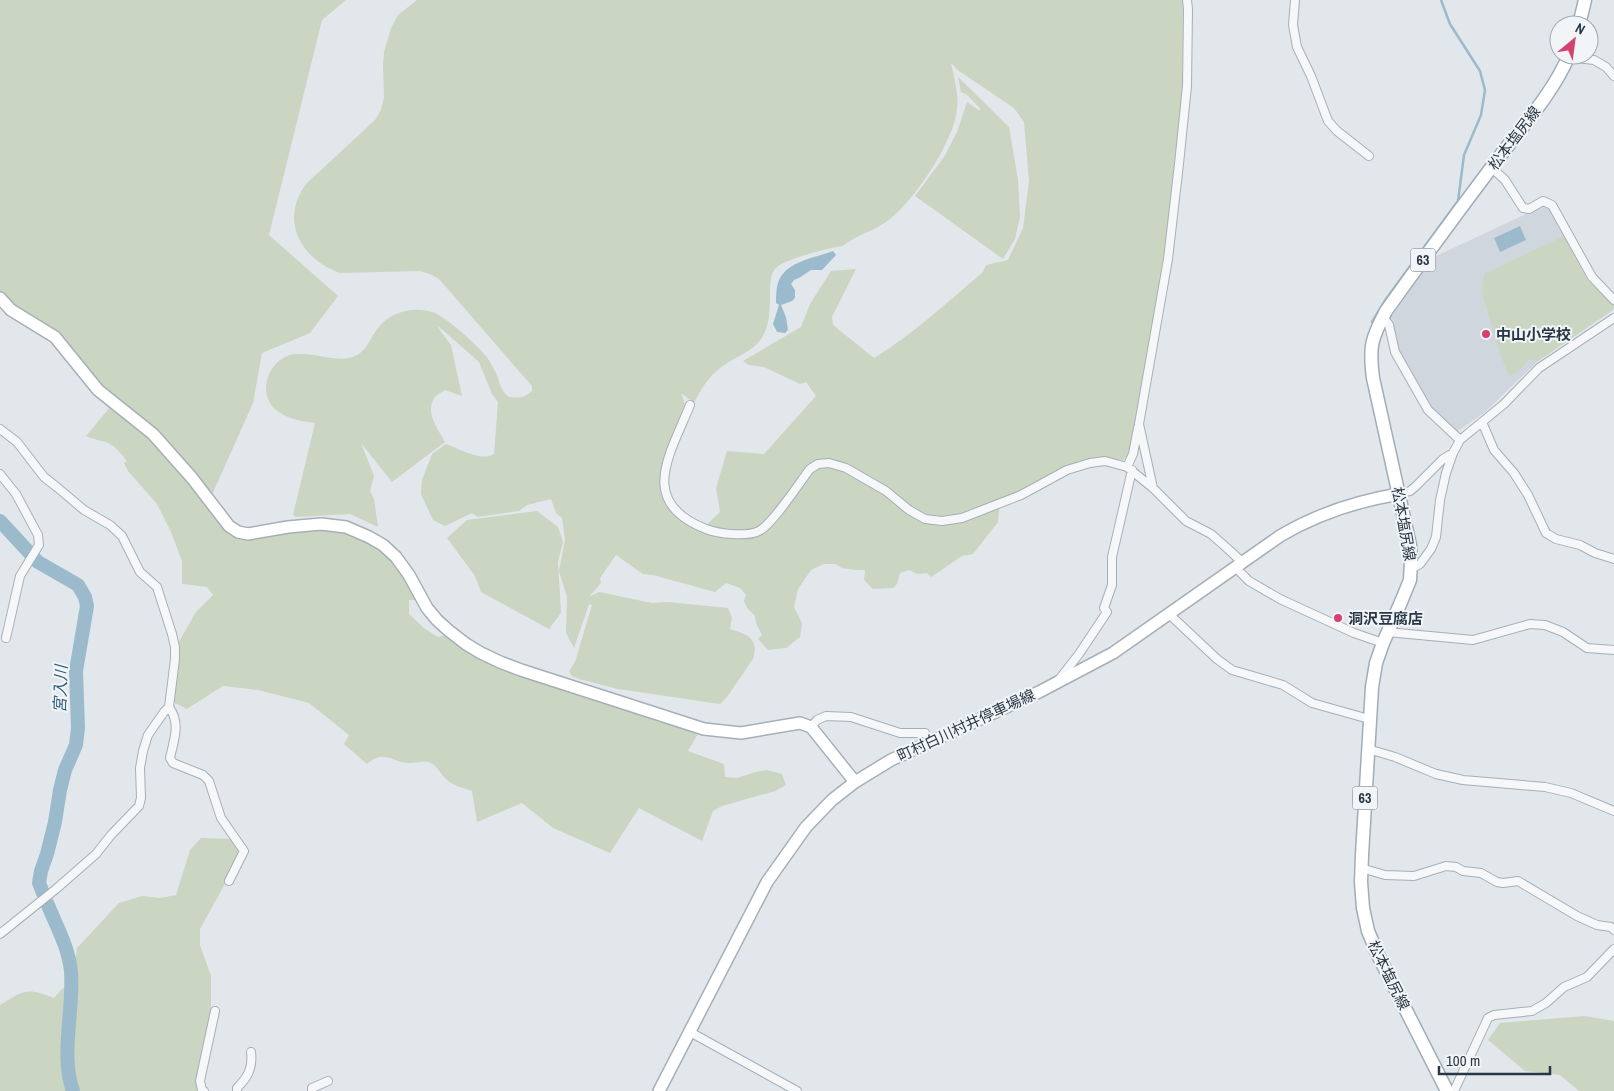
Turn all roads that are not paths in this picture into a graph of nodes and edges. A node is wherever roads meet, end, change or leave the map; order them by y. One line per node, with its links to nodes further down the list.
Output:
1 (1187, 0): 16 (street)
2 (1295, 0): 8 (street)
3 (1585, 0): 4 (main road)
4 (1581, 15)
5 (1599, 63): 7 (street)
6 (1564, 65): 9 (main road, 松本塩尻線 / 63)
7 (1614, 76)
8 (1369, 156)
9 (1491, 167): 11 (street); 12 (main road, 松本塩尻線 / 63)
10 (0, 298): 34 (street)
11 (1614, 300)
12 (1383, 317): 18 (street); 23 (main road, 松本塩尻線 / 63)
13 (1614, 318): 15 (street)
14 (690, 405): 20 (street)
15 (1482, 422): 18 (street); 24 (street)
16 (1139, 424): 20 (street); 22 (street)
17 (0, 429): 32 (street)
18 (1460, 440): 19 (street)
19 (1453, 453): 23 (street); 26 (street)
20 (1130, 468): 22 (street); 31 (street)
21 (0, 474): 29 (street)
22 (1153, 488): 25 (street)
23 (1399, 494): 25 (street, 町村白川村井停車場線); 26 (main road, 松本塩尻線 / 63)
24 (1614, 559)
25 (1239, 565): 27 (street, 町村白川村井停車場線); 28 (street)
26 (1411, 569): 28 (main road, 松本塩尻線 / 63)
27 (1169, 614): 31 (street, 町村白川村井停車場線); 33 (street)
28 (1385, 637): 30 (street); 33 (main road, 松本塩尻線 / 63)
29 (6, 638)
30 (1614, 650)
31 (1056, 683): 37 (street, 町村白川村井停車場線)
32 (169, 707): 40 (street); 42 (street)
33 (1370, 719): 36 (main road, 松本塩尻線 / 63)
34 (811, 727): 35 (street); 37 (street)
35 (924, 733)
36 (1368, 749): 38 (street); 39 (main road, 松本塩尻線 / 63)
37 (855, 782): 45 (street, 町村白川村井停車場線)
38 (1614, 811)
39 (1361, 868): 41 (street); 53 (main road, 松本塩尻線 / 63)
40 (229, 881)
41 (1614, 930)
42 (0, 934)
43 (1614, 950): 54 (street)
44 (215, 1011): 48 (street)
45 (690, 1032): 51 (street, 町村白川村井停車場線); 52 (street)
46 (251, 1052): 49 (street)
47 (328, 1081): 50 (street)
48 (204, 1091)
49 (237, 1091)
50 (312, 1091)
51 (659, 1091)
52 (797, 1091)
53 (1447, 1091)
54 (1454, 1091)

